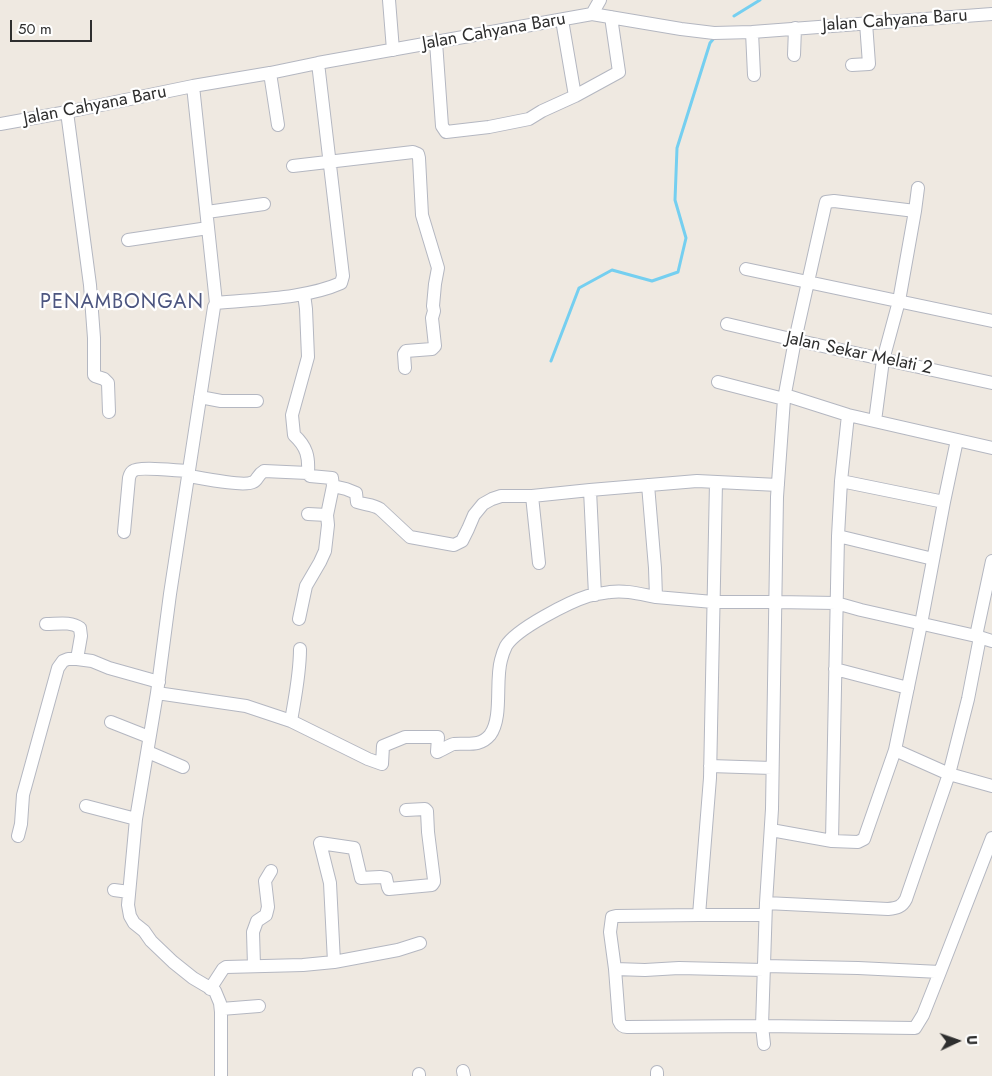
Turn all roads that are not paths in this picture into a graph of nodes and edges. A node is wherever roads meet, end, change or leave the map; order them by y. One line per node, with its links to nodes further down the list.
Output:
1 (389, 0): 11 (street)
2 (600, 0): 3 (street)
3 (592, 14): 5 (street, Jalan Cahyana Baru); 6 (street, Jalan Cahyana Baru)
4 (992, 14): 7 (street, Jalan Cahyana Baru)
5 (611, 16): 9 (street, Jalan Cahyana Baru); 18 (street)
6 (562, 20): 10 (street, Jalan Cahyana Baru); 18 (street)
7 (866, 23): 8 (street, Jalan Cahyana Baru); 14 (street)
8 (795, 28): 9 (street, Jalan Cahyana Baru); 12 (street)
9 (752, 32): 16 (street)
10 (436, 42): 11 (street, Jalan Cahyana Baru); 18 (street)
11 (393, 50): 13 (street, Jalan Cahyana Baru)
12 (794, 55)
13 (318, 63): 15 (street, Jalan Cahyana Baru); 22 (street)
14 (852, 65)
15 (270, 74): 17 (street, Jalan Cahyana Baru); 21 (street)
16 (754, 75)
17 (194, 86): 19 (street, Jalan Cahyana Baru); 27 (street)
18 (575, 96)
19 (68, 112): 20 (street, Jalan Cahyana Baru); 45 (street)
20 (0, 124)
21 (278, 125)
22 (329, 161): 23 (street); 32 (street); 39 (street)
23 (293, 166)
24 (918, 188): 26 (street)
25 (264, 204): 27 (street)
26 (915, 211): 31 (street); 33 (street)
27 (206, 212): 28 (street)
28 (208, 228): 29 (street); 34 (street)
29 (128, 240)
30 (746, 268): 31 (street)
31 (808, 282): 33 (street); 37 (street)
32 (304, 294): 34 (street); 51 (street)
33 (899, 301): 35 (street); 38 (street)
34 (216, 303): 42 (street)
35 (992, 322)
36 (727, 324): 37 (street, Jalan Sekar Melati 2)
37 (795, 340): 38 (street, Jalan Sekar Melati 2); 43 (street)
38 (883, 360): 41 (street, Jalan Sekar Melati 2); 47 (street)
39 (405, 368)
40 (718, 382): 43 (street)
41 (992, 383)
42 (200, 397): 44 (street); 50 (street)
43 (784, 397): 46 (street); 55 (street)
44 (257, 401)
45 (109, 412)
46 (848, 415): 47 (street); 52 (street)
47 (875, 421): 48 (street)
48 (957, 440): 49 (street); 59 (street)
49 (992, 448)
50 (189, 474): 51 (street); 62 (street); 79 (street)
51 (308, 474): 56 (street)
52 (841, 480): 59 (street); 63 (street)
53 (716, 482): 54 (street); 55 (street); 69 (street)
54 (648, 485): 57 (street); 68 (street)
55 (778, 485): 70 (street)
56 (333, 486): 58 (street); 61 (street)
57 (590, 490): 58 (street); 67 (street)
58 (532, 496): 66 (street)
59 (944, 502): 64 (street)
60 (308, 514): 61 (street)
61 (327, 515): 72 (street)
62 (124, 532)
63 (838, 536): 64 (street); 71 (street)
64 (934, 559): 74 (street)
65 (992, 561): 75 (street)
66 (539, 563)
67 (595, 595): 68 (street); 81 (street)
68 (661, 597): 69 (street)
69 (713, 602): 70 (street); 86 (street)
70 (776, 602): 71 (street); 88 (street)
71 (836, 603): 74 (street); 78 (street)
72 (299, 619)
73 (46, 624): 77 (street)
74 (922, 624): 75 (street); 80 (street)
75 (983, 638): 89 (street)
76 (300, 649): 81 (street)
77 (77, 659): 79 (street); 95 (street)
78 (835, 670): 80 (street); 97 (street)
79 (158, 688): 81 (street); 83 (street)
80 (908, 688): 84 (street)
81 (291, 721)
82 (111, 722): 83 (street)
83 (150, 737): 85 (street)
84 (895, 750): 89 (street); 97 (street)
85 (148, 752): 87 (street); 93 (street)
86 (710, 766): 88 (street); 102 (street)
87 (183, 767)
88 (772, 768): 94 (street)
89 (949, 774): 90 (street); 101 (street)
90 (992, 786)
91 (86, 806): 93 (street)
92 (406, 810): 104 (street)
93 (136, 819): 100 (street)
94 (771, 830): 97 (street); 101 (street)
95 (18, 836)
96 (992, 838): 108 (street)
97 (832, 841)
98 (271, 871): 105 (street)
99 (114, 890): 100 (street)
100 (129, 892): 109 (street)
101 (766, 909): 102 (street); 106 (street)
102 (699, 915): 107 (street)
103 (420, 944): 104 (street)
104 (334, 962): 105 (street)
105 (254, 966): 109 (street)
106 (764, 968): 107 (street); 108 (street); 112 (street)
107 (615, 969): 112 (street)
108 (940, 972): 112 (street)
109 (210, 989): 111 (street)
110 (259, 1006): 111 (street)
111 (221, 1009): 114 (street)
112 (762, 1026): 113 (street)
113 (764, 1044)
114 (221, 1076)

